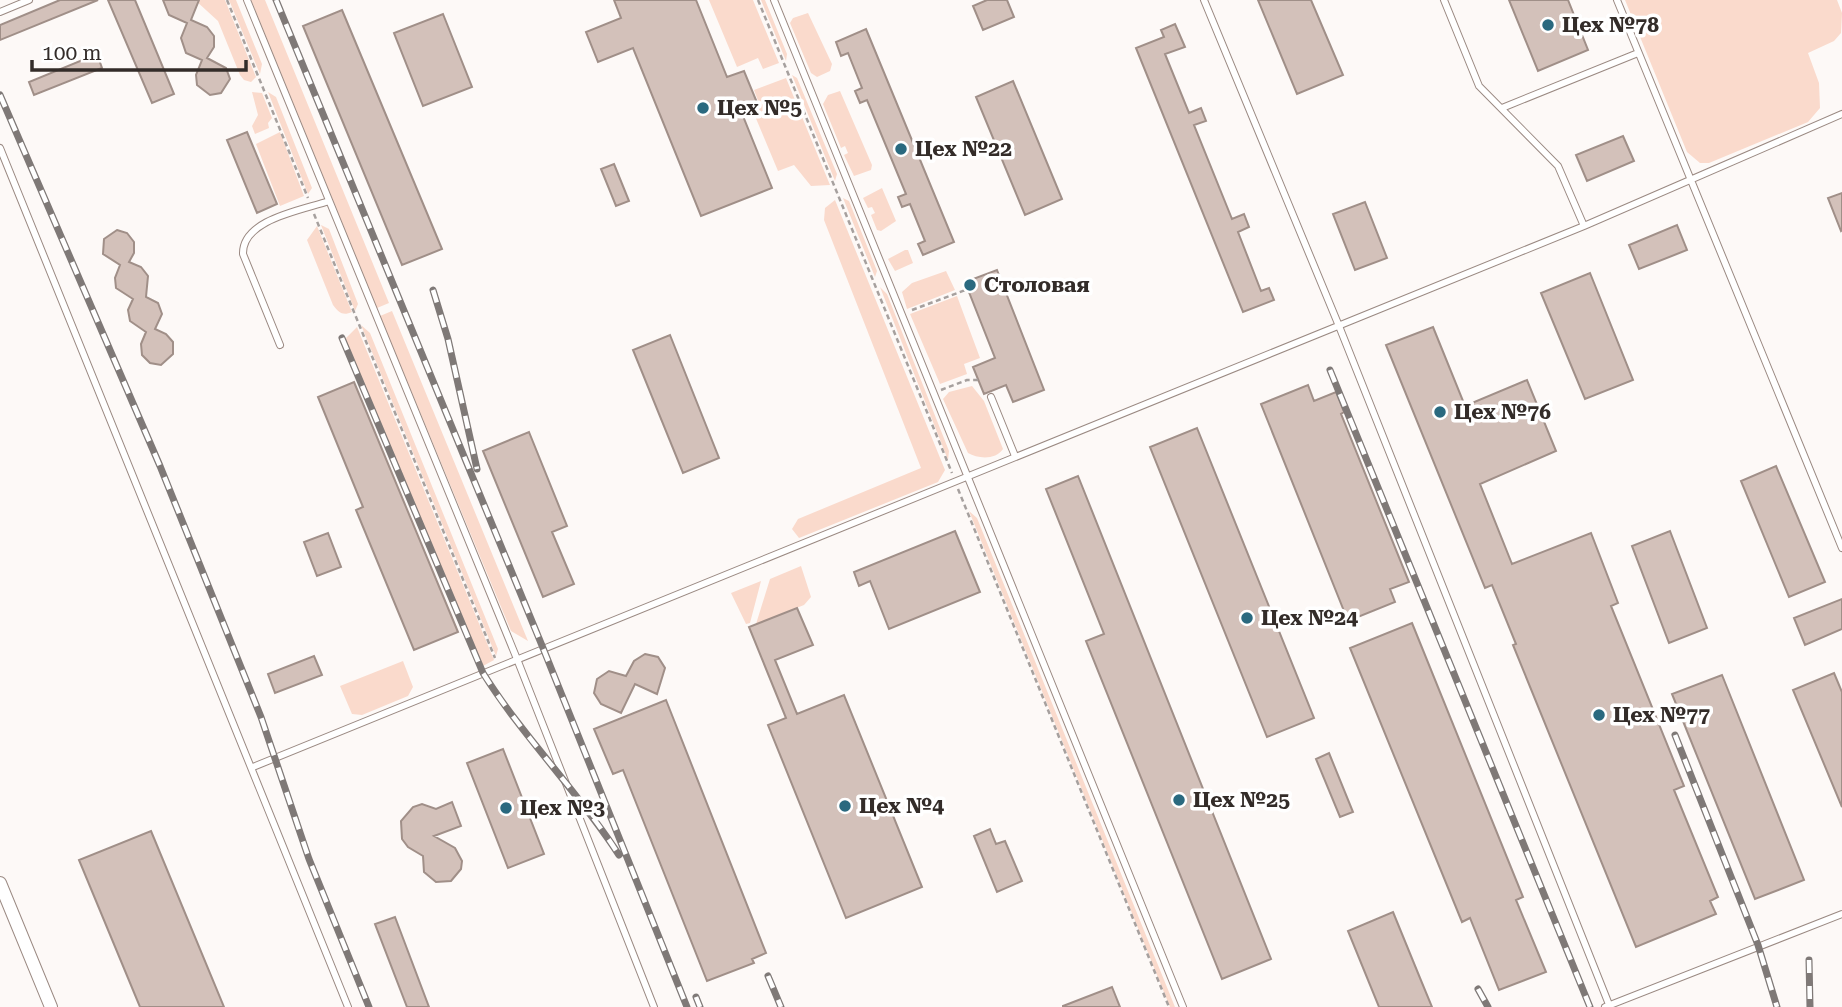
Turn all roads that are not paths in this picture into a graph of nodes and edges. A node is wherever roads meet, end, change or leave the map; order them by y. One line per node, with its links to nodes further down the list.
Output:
1 (30, 0): 7 (lane)
2 (247, 0): 13 (lane)
3 (774, 0): 19 (lane)
4 (1204, 0): 15 (lane)
5 (1444, 0): 9 (lane)
6 (1617, 0): 8 (lane)
7 (0, 12)
8 (1638, 53): 9 (lane); 12 (lane)
9 (1502, 108): 14 (lane)
10 (1842, 114): 12 (lane)
11 (0, 148): 22 (lane)
12 (1690, 181): 14 (lane); 20 (lane)
13 (329, 201): 16 (lane); 21 (lane)
14 (1584, 226): 15 (lane)
15 (1339, 326): 18 (lane); 25 (lane)
16 (280, 345)
17 (991, 397): 18 (lane)
18 (1014, 456): 19 (lane)
19 (968, 475): 21 (lane); 29 (lane)
20 (1842, 548)
21 (517, 659): 22 (lane); 28 (lane)
22 (253, 767): 27 (lane)
23 (0, 883): 26 (street)
24 (1842, 914): 25 (lane)
25 (1608, 1006)
26 (51, 1007)
27 (348, 1007)
28 (654, 1007)
29 (1183, 1007)

